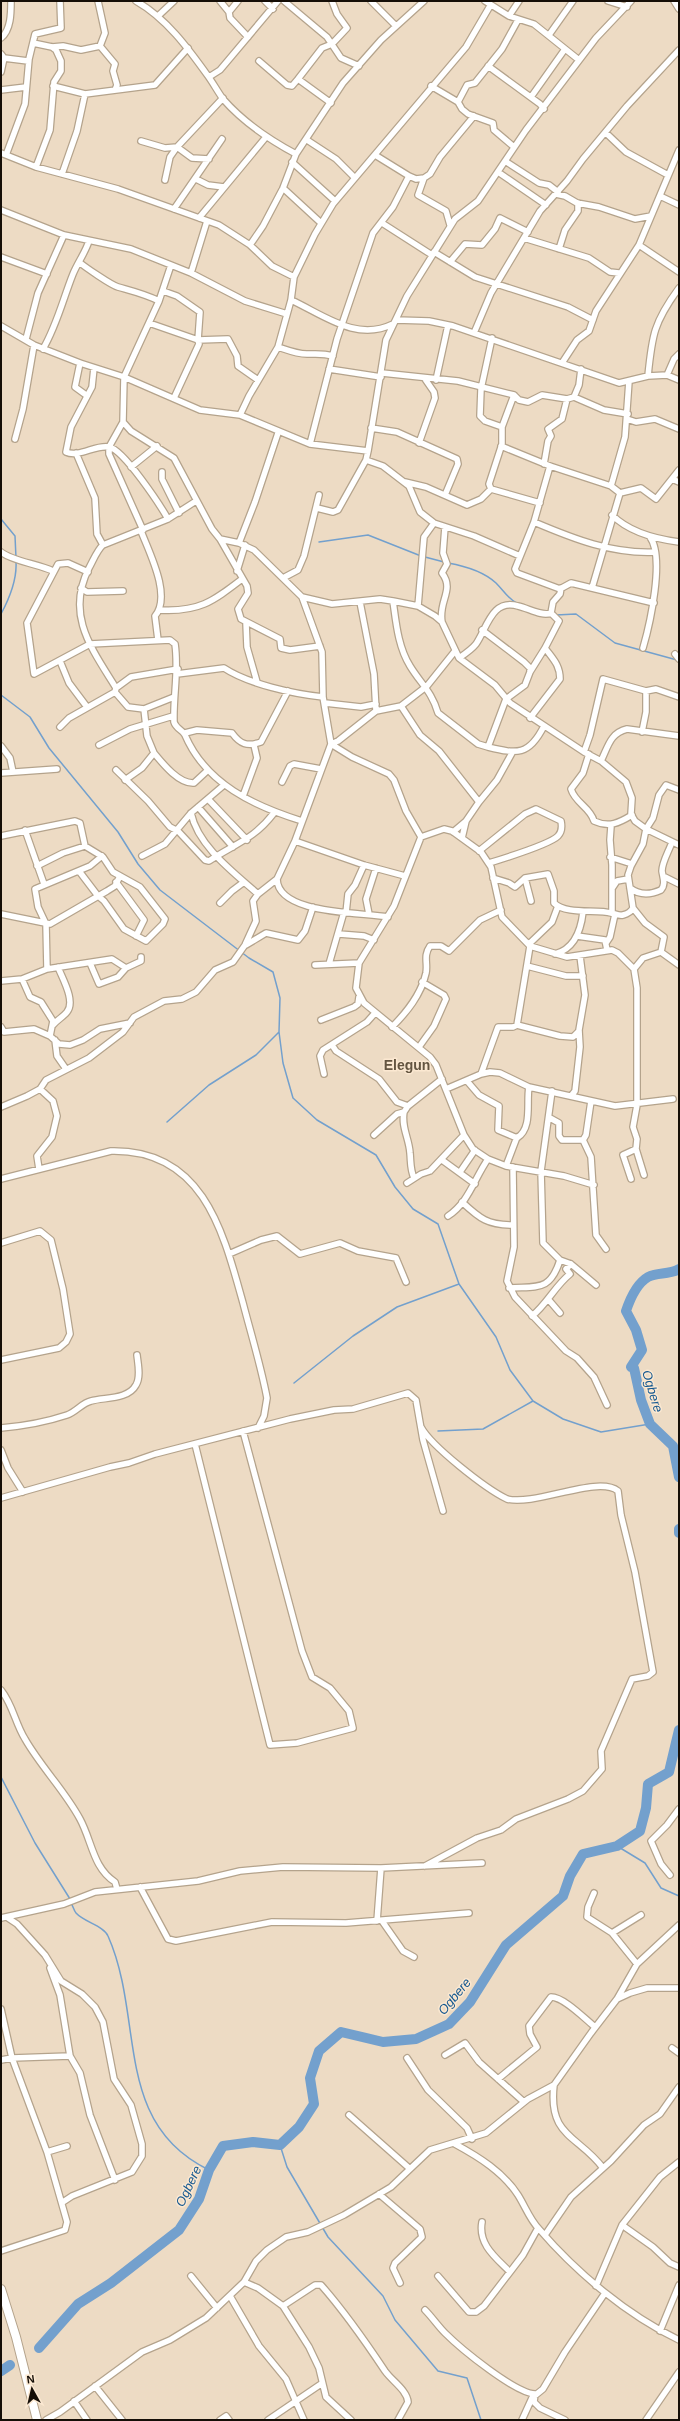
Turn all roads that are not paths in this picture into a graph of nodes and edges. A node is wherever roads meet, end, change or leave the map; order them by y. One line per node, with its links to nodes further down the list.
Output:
1 (11, 1): 29 (street)
2 (60, 1): 30 (street)
3 (98, 1): 32 (street)
4 (136, 1): 23 (street)
5 (174, 1): 23 (street)
6 (220, 1): 22 (street)
7 (238, 1): 22 (street)
8 (265, 1): 21 (street)
9 (278, 1): 21 (street)
10 (284, 1): 31 (street)
11 (332, 1): 31 (street)
12 (371, 1): 26 (street)
13 (424, 1): 26 (street)
14 (485, 1): 19 (street)
15 (519, 1): 24 (street)
16 (574, 1): 27 (street)
17 (608, 1): 20 (street)
18 (631, 1): 20 (street)
19 (490, 6): 24 (street); 47 (street)
20 (627, 7): 38 (street)
21 (273, 9): 28 (street)
22 (229, 12): 28 (street)
23 (158, 16): 34 (street)
24 (509, 16): 25 (street)
25 (518, 20): 27 (street); 42 (street)
26 (396, 26): 41 (street)
27 (549, 35): 35 (street)
28 (248, 37): 44 (street)
29 (1, 38)
30 (32, 43): 33 (street); 39 (street)
31 (332, 44): 41 (street); 45 (street)
32 (100, 46): 33 (street); 50 (street)
33 (52, 47): 46 (street)
34 (188, 48): 44 (street); 50 (street)
35 (565, 49): 38 (street); 52 (street)
36 (679, 50): 58 (street)
37 (2, 56): 39 (street); 43 (street)
38 (579, 60): 56 (street)
39 (28, 61): 48 (street)
40 (259, 61): 45 (street)
41 (359, 66): 55 (street)
42 (488, 66): 52 (street); 54 (street)
43 (1, 72)
44 (209, 78): 53 (street)
45 (298, 79): 55 (street)
46 (54, 86): 51 (street); 74 (street)
47 (431, 86): 54 (street); 70 (street)
48 (26, 87): 49 (street); 68 (street)
49 (1, 90)
50 (115, 90): 51 (street)
51 (84, 94): 76 (street)
52 (531, 97): 56 (street)
53 (222, 98): 59 (street); 63 (street)
54 (458, 102): 57 (street)
55 (331, 103): 61 (street)
56 (544, 109): 65 (street)
57 (474, 116): 65 (street); 80 (street)
58 (606, 134): 77 (street); 85 (street)
59 (266, 137): 69 (street); 83 (street)
60 (222, 139): 71 (street)
61 (307, 140): 69 (street); 79 (street)
62 (141, 141): 64 (street)
63 (182, 142): 64 (street); 66 (street)
64 (177, 147): 66 (street); 82 (street)
65 (514, 147): 72 (street)
66 (184, 150): 71 (street)
67 (679, 150): 77 (street)
68 (4, 154): 74 (street)
69 (296, 154): 73 (street)
70 (375, 155): 78 (street); 79 (street)
71 (209, 159): 81 (street)
72 (505, 161): 75 (street); 85 (street)
73 (292, 162): 84 (street); 87 (street)
74 (36, 166): 76 (street)
75 (498, 172): 89 (street); 98 (street)
76 (62, 174): 91 (street)
77 (668, 175): 86 (street)
78 (409, 176): 80 (street); 97 (street)
79 (355, 178): 87 (street)
80 (424, 178): 98 (street)
81 (196, 179): 83 (street); 91 (street)
82 (165, 180)
83 (224, 187): 94 (street)
84 (283, 188): 96 (street); 103 (street)
85 (557, 193): 88 (street); 89 (street)
86 (660, 196): 90 (street); 93 (street)
87 (335, 201): 96 (street)
88 (578, 203): 93 (street); 105 (street)
89 (546, 204): 99 (street)
90 (679, 205)
91 (174, 209): 94 (street)
92 (1, 210): 100 (street)
93 (651, 216): 104 (street)
94 (199, 218): 95 (street)
95 (207, 221): 103 (street); 112 (street)
96 (321, 223): 115 (street)
97 (382, 223): 106 (street); 125 (street)
98 (450, 225): 106 (street)
99 (528, 232): 101 (street); 109 (street)
100 (64, 235): 102 (street); 114 (street)
101 (524, 238): 105 (street); 116 (street)
102 (90, 241): 108 (street); 110 (street)
103 (250, 245): 115 (street)
104 (639, 245): 111 (street); 113 (street)
105 (559, 249): 113 (street)
106 (433, 253): 109 (street); 123 (street)
107 (1, 257): 114 (street)
108 (79, 262): 120 (street); 134 (street)
109 (450, 262): 116 (street)
110 (171, 265): 112 (street); 118 (street)
111 (679, 272)
112 (191, 273): 121 (street)
113 (619, 273): 122 (street)
114 (47, 274): 130 (street)
115 (294, 277): 119 (street)
116 (495, 285): 122 (street); 128 (street)
117 (679, 288): 144 (street)
118 (163, 291): 120 (street); 131 (street)
119 (291, 300): 121 (street); 125 (street)
120 (159, 301): 124 (street)
121 (287, 314): 133 (street)
122 (593, 320): 137 (street)
123 (395, 322): 125 (street); 126 (street); 142 (street)
124 (149, 323): 131 (street); 145 (street)
125 (341, 325): 136 (street)
126 (448, 325): 128 (street); 148 (street)
127 (1, 326): 130 (street)
128 (474, 333): 129 (street)
129 (492, 338): 137 (street); 151 (street)
130 (26, 339): 132 (street)
131 (198, 340): 147 (street); 155 (street)
132 (34, 345): 134 (street); 164 (street)
133 (278, 347): 136 (street); 147 (street)
134 (43, 349): 138 (street)
135 (679, 354): 143 (street)
136 (333, 356): 140 (street)
137 (562, 363): 141 (street)
138 (80, 364): 139 (street); 152 (street)
139 (94, 368): 145 (street); 152 (street)
140 (329, 369): 142 (street); 166 (street)
141 (581, 369): 150 (street); 154 (street)
142 (381, 375): 146 (street); 161 (street)
143 (667, 375): 144 (street); 149 (street)
144 (648, 376): 150 (street)
145 (124, 377): 155 (street); 159 (street)
146 (425, 379): 148 (street); 165 (street)
147 (258, 380): 157 (street)
148 (436, 380): 151 (street)
149 (679, 380)
150 (629, 381): 158 (street)
151 (481, 389): 153 (street); 160 (street)
152 (86, 395): 171 (street)
153 (514, 395): 156 (street); 160 (street)
154 (574, 397): 156 (street); 158 (street)
155 (174, 398): 157 (street)
156 (567, 400): 173 (street)
157 (240, 415): 163 (street)
158 (627, 417): 162 (street); 181 (street)
159 (123, 422): 167 (street); 169 (street)
160 (502, 427): 168 (street)
161 (370, 428): 165 (street); 170 (street)
162 (679, 428)
163 (278, 433): 166 (street); 199 (street)
164 (15, 439)
165 (419, 443): 185 (street)
166 (310, 444): 170 (street)
167 (157, 446): 175 (street); 186 (street)
168 (501, 446): 173 (street); 182 (street)
169 (108, 447): 171 (street); 175 (street); 195 (street)
170 (368, 451): 172 (street)
171 (76, 453): 200 (street)
172 (366, 460): 179 (street); 188 (street)
173 (544, 464): 174 (street)
174 (550, 466): 181 (street); 187 (street)
175 (132, 467): 191 (street)
176 (679, 470): 178 (street)
177 (162, 472): 189 (street)
178 (672, 479): 180 (street); 183 (street)
179 (405, 482): 185 (street); 193 (street)
180 (679, 482)
181 (611, 486): 183 (street)
182 (491, 489): 185 (street); 187 (street)
183 (620, 493): 190 (street)
184 (319, 495): 188 (street)
185 (445, 495)
186 (196, 502): 189 (street); 197 (street)
187 (540, 502): 192 (street)
188 (317, 508): 208 (street)
189 (179, 513): 191 (street)
190 (612, 515): 196 (street); 201 (street)
191 (168, 519): 195 (street)
192 (534, 522): 201 (street); 204 (street)
193 (434, 523): 194 (street); 218 (street)
194 (445, 527): 204 (street); 221 (street)
195 (142, 530): 200 (street); 219 (street)
196 (650, 537): 198 (street); 203 (street)
197 (220, 539): 199 (street); 206 (street)
198 (679, 542)
199 (242, 544): 206 (street); 208 (street)
200 (103, 545): 207 (street)
201 (603, 548): 203 (street); 212 (street)
202 (1, 552): 205 (street)
203 (655, 552): 217 (street)
204 (520, 556): 211 (street)
205 (53, 571): 207 (street); 231 (street)
206 (237, 571): 209 (street)
207 (88, 572): 210 (street)
208 (283, 578): 214 (street)
209 (242, 579): 219 (street); 222 (street)
210 (81, 588): 213 (street); 225 (street)
211 (561, 588): 212 (street); 220 (street)
212 (592, 588): 217 (street)
213 (123, 591)
214 (302, 597): 216 (street); 226 (street)
215 (393, 601): 216 (street); 218 (street); 235 (street)
216 (360, 602): 244 (street)
217 (654, 603): 228 (street)
218 (418, 606): 221 (street)
219 (160, 610): 224 (street)
220 (551, 613): 223 (street); 227 (street)
221 (442, 622): 229 (street)
222 (246, 623): 226 (street); 234 (street)
223 (482, 630): 230 (street); 233 (street)
224 (158, 640): 225 (street); 232 (street)
225 (90, 644): 231 (street); 236 (street)
226 (320, 646): 240 (street)
227 (545, 648): 233 (street); 250 (street)
228 (644, 648)
229 (455, 651): 230 (street); 235 (street)
230 (460, 658): 242 (street)
231 (60, 661): 246 (street)
232 (177, 671): 234 (street); 236 (street); 239 (street)
233 (530, 672): 242 (street)
234 (257, 682): 237 (street)
235 (426, 686): 245 (street); 261 (street)
236 (116, 690): 246 (street); 247 (street)
237 (288, 691): 240 (street); 259 (street)
238 (646, 691): 241 (street); 254 (street); 264 (street)
239 (174, 697): 247 (street); 249 (street)
240 (323, 697): 243 (street)
241 (679, 697)
242 (506, 699): 250 (street); 261 (street)
243 (324, 703): 244 (street); 257 (street)
244 (376, 704): 248 (street)
245 (401, 706): 248 (street); 278 (street)
246 (87, 707): 253 (street)
247 (144, 709): 251 (street)
248 (376, 711): 257 (street)
249 (174, 716): 251 (street); 255 (street)
250 (530, 718): 252 (street)
251 (146, 722): 258 (street); 263 (street)
252 (544, 726): 262 (street); 264 (street)
253 (60, 727)
254 (642, 732): 256 (street); 265 (street)
255 (185, 733): 259 (street); 269 (street)
256 (679, 736)
257 (331, 744): 267 (street); 291 (street)
258 (99, 745)
259 (254, 745): 276 (street)
260 (1, 746): 270 (street)
261 (488, 747): 262 (street)
262 (512, 752): 278 (street)
263 (154, 753): 269 (street); 272 (street)
264 (586, 753): 265 (street); 285 (street)
265 (601, 761): 282 (street)
266 (57, 769): 270 (street)
267 (321, 769): 273 (street); 283 (street)
268 (116, 770): 272 (street)
269 (208, 770): 274 (street)
270 (13, 772): 271 (street)
271 (1, 773)
272 (125, 780): 288 (street)
273 (282, 782)
274 (224, 785): 276 (street); 277 (street)
275 (679, 790): 286 (street)
276 (243, 796): 280 (street)
277 (208, 799): 279 (street); 293 (street)
278 (479, 802): 284 (street)
279 (198, 807): 281 (street); 298 (street)
280 (274, 812): 283 (street); 293 (street)
281 (191, 813): 288 (street); 300 (street)
282 (632, 816): 285 (street); 286 (street)
283 (302, 821): 294 (street)
284 (466, 821): 289 (street); 292 (street)
285 (611, 826): 303 (street)
286 (646, 829): 295 (street); 305 (street)
287 (25, 830): 290 (street); 297 (street); 307 (street)
288 (178, 831): 300 (street); 302 (street)
289 (453, 832): 291 (street); 292 (street)
290 (1, 836)
291 (422, 837): 311 (street)
292 (462, 838): 299 (street)
293 (247, 840): 298 (street)
294 (295, 841): 306 (street); 315 (street)
295 (672, 842): 296 (street); 312 (street)
296 (679, 845)
297 (85, 846): 301 (street); 307 (street)
298 (233, 847): 300 (street)
299 (479, 851): 304 (street); 304 (street)
300 (217, 855): 318 (street)
301 (102, 856): 309 (street); 310 (street)
302 (142, 856)
303 (610, 857): 305 (street); 321 (street)
304 (489, 863): 313 (street)
305 (632, 864): 316 (street)
306 (364, 865): 308 (street); 331 (street)
307 (37, 866): 320 (street)
308 (376, 868): 311 (street); 334 (street)
309 (79, 871): 320 (street); 324 (street)
310 (120, 876): 317 (street); 339 (street)
311 (405, 876): 336 (street)
312 (665, 877): 319 (street); 322 (street)
313 (493, 878): 314 (street); 330 (street)
314 (525, 878): 325 (street); 327 (street)
315 (277, 879): 323 (street); 328 (street)
316 (628, 880): 321 (street); 322 (street)
317 (116, 882): 324 (street); 339 (street)
318 (244, 882): 323 (street); 326 (street)
319 (679, 883)
320 (44, 884): 337 (street)
321 (613, 887): 335 (street)
322 (630, 888): 329 (street)
323 (258, 894): 343 (street)
324 (98, 896): 337 (street); 339 (street)
325 (531, 901)
326 (220, 903)
327 (558, 906): 332 (street); 344 (street)
328 (313, 907): 331 (street); 343 (street)
329 (634, 908): 335 (street); 346 (street)
330 (501, 910): 344 (street); 363 (street)
331 (345, 912): 334 (street); 338 (street)
332 (583, 912): 335 (street); 340 (street)
333 (1, 914): 337 (street)
334 (369, 914): 336 (street)
335 (614, 914): 342 (street)
336 (388, 917): 341 (street)
337 (46, 924): 358 (street)
338 (338, 934): 341 (street); 352 (street)
339 (136, 936)
340 (577, 936): 342 (street); 347 (street)
341 (374, 940): 351 (street)
342 (606, 942): 345 (street)
343 (245, 945): 367 (street)
344 (529, 945): 347 (street); 355 (street)
345 (607, 950): 348 (street); 359 (street)
346 (661, 952): 354 (street); 359 (street)
347 (554, 954): 348 (street)
348 (580, 956): 360 (street)
349 (141, 957): 357 (street)
350 (90, 963): 356 (street); 357 (street); 357 (street)
351 (359, 963): 352 (street); 364 (street)
352 (329, 964): 353 (street)
353 (315, 965)
354 (679, 965)
355 (527, 966): 360 (street); 369 (street)
356 (58, 967): 358 (street); 368 (street)
357 (126, 968)
358 (47, 969): 361 (street)
359 (634, 969): 390 (street)
360 (583, 976): 372 (street)
361 (22, 979): 362 (street); 368 (street)
362 (1, 981)
363 (422, 982): 371 (street); 377 (street)
364 (359, 996): 365 (street); 366 (street)
365 (375, 1013): 371 (street); 376 (street)
366 (321, 1020)
367 (130, 1023): 375 (street); 378 (street)
368 (53, 1025): 374 (street)
369 (518, 1025): 372 (street); 380 (street)
370 (1, 1026): 373 (street)
371 (392, 1027): 377 (street)
372 (579, 1030): 387 (street)
373 (3, 1032): 374 (street)
374 (50, 1036): 375 (street)
375 (55, 1040): 378 (street)
376 (332, 1046): 379 (street); 391 (street)
377 (419, 1047): 381 (street)
378 (66, 1069): 384 (street)
379 (324, 1074)
380 (481, 1074): 382 (street); 383 (street)
381 (442, 1079): 385 (street); 391 (street)
382 (467, 1081): 385 (street); 397 (street)
383 (529, 1087): 386 (street); 397 (street)
384 (40, 1089): 392 (street); 405 (street)
385 (446, 1089): 396 (street)
386 (552, 1091): 387 (street); 394 (street)
387 (573, 1093): 389 (street)
388 (673, 1099): 390 (street)
389 (591, 1101): 390 (street); 398 (street)
390 (637, 1105): 399 (street)
391 (408, 1106): 393 (street)
392 (1, 1107)
393 (404, 1112): 395 (street); 409 (street)
394 (550, 1118): 398 (street); 406 (street)
395 (374, 1135)
396 (464, 1135): 400 (street); 402 (street)
397 (517, 1137): 403 (street)
398 (583, 1140): 414 (street)
399 (636, 1149): 408 (street); 411 (street)
400 (475, 1150): 401 (street); 407 (street)
401 (488, 1159): 403 (street); 413 (street)
402 (442, 1160): 407 (street); 409 (street)
403 (506, 1166): 404 (street)
404 (513, 1167): 406 (street); 417 (street)
405 (39, 1169): 410 (street); 420 (street)
406 (541, 1171): 414 (street); 421 (street)
407 (460, 1172): 413 (street)
408 (644, 1175)
409 (414, 1178): 412 (street)
410 (1, 1179)
411 (631, 1179)
412 (407, 1183)
413 (475, 1184): 415 (street)
414 (594, 1185): 419 (street)
415 (462, 1202): 416 (street); 417 (street)
416 (448, 1216)
417 (513, 1225): 425 (street)
418 (1, 1242): 430 (street)
419 (606, 1249)
420 (229, 1254): 423 (street); 434 (street)
421 (560, 1260): 422 (street); 425 (street)
422 (571, 1264): 424 (street); 426 (street)
423 (406, 1282)
424 (596, 1285)
425 (509, 1288): 428 (street)
426 (548, 1299): 427 (street); 428 (street)
427 (560, 1313)
428 (532, 1316): 431 (street)
429 (137, 1355): 433 (street)
430 (1, 1360)
431 (607, 1405)
432 (421, 1427): 434 (street); 440 (street); 444 (street)
433 (1, 1428)
434 (258, 1428): 435 (street)
435 (242, 1432): 436 (street); 436 (street)
436 (195, 1444): 438 (street)
437 (1, 1450): 438 (street)
438 (23, 1492): 439 (street)
439 (1, 1498)
440 (443, 1511)
441 (1, 1690): 448 (street)
442 (679, 1809): 446 (street)
443 (482, 1863): 444 (street)
444 (426, 1866): 445 (street)
445 (382, 1868): 447 (street); 454 (street)
446 (670, 1875)
447 (140, 1887): 448 (street); 454 (street)
448 (117, 1890): 453 (street)
449 (594, 1893): 456 (street)
450 (469, 1913): 454 (street)
451 (642, 1915): 456 (street)
452 (1, 1918): 453 (street)
453 (8, 1918): 457 (street)
454 (380, 1921): 458 (street)
455 (679, 1925): 459 (street)
456 (612, 1933): 459 (street)
457 (45, 1955): 467 (street); 483 (street)
458 (414, 1958)
459 (637, 1964): 461 (street)
460 (679, 1988): 461 (street)
461 (617, 1999): 463 (street)
462 (1, 2009): 468 (street)
463 (595, 2027): 471 (street); 472 (street)
464 (672, 2048): 465 (street)
465 (679, 2053)
466 (445, 2055): 471 (street)
467 (70, 2056): 468 (street); 483 (street)
468 (12, 2058): 470 (street); 479 (street)
469 (407, 2058): 476 (street)
470 (1, 2060)
471 (498, 2079): 474 (street)
472 (554, 2085): 474 (street); 482 (street)
473 (679, 2087): 482 (street)
474 (524, 2102): 476 (street)
475 (349, 2115): 481 (street)
476 (472, 2139): 477 (street)
477 (455, 2144): 481 (street); 488 (street)
478 (66, 2146): 479 (street)
479 (47, 2152): 485 (street)
480 (679, 2162): 487 (street)
481 (409, 2168): 484 (street)
482 (603, 2168): 489 (street)
483 (115, 2180): 485 (street)
484 (379, 2194): 495 (street); 496 (street)
485 (63, 2202): 490 (street)
486 (482, 2222): 492 (street)
487 (622, 2225): 491 (street); 498 (street)
488 (538, 2228): 489 (street); 492 (street)
489 (545, 2235): 498 (street)
490 (1, 2251)
491 (679, 2267)
492 (509, 2271): 494 (street)
493 (192, 2276): 503 (street)
494 (438, 2276)
495 (244, 2282): 501 (street); 502 (street)
496 (400, 2283)
497 (679, 2285): 505 (street)
498 (596, 2286): 500 (street)
499 (1, 2288): 513 (main road)
500 (605, 2293): 505 (street); 510 (street)
501 (230, 2296): 503 (street); 511 (street)
502 (283, 2306): 508 (street); 522 (street)
503 (217, 2308): 509 (street)
504 (425, 2310): 510 (street)
505 (660, 2331): 506 (street)
506 (679, 2340)
507 (679, 2372): 525 (street)
508 (321, 2384): 511 (street); 521 (street)
509 (96, 2386): 512 (street); 516 (street)
510 (535, 2394): 523 (street); 524 (street)
511 (296, 2399): 519 (street); 520 (street)
512 (74, 2401): 514 (street); 515 (street)
513 (37, 2420)
514 (46, 2420)
515 (87, 2420)
516 (119, 2420)
517 (220, 2420): 518 (street)
518 (229, 2420)
519 (268, 2420)
520 (304, 2420)
521 (351, 2420)
522 (398, 2420)
523 (522, 2420)
524 (565, 2420)
525 (646, 2420)

